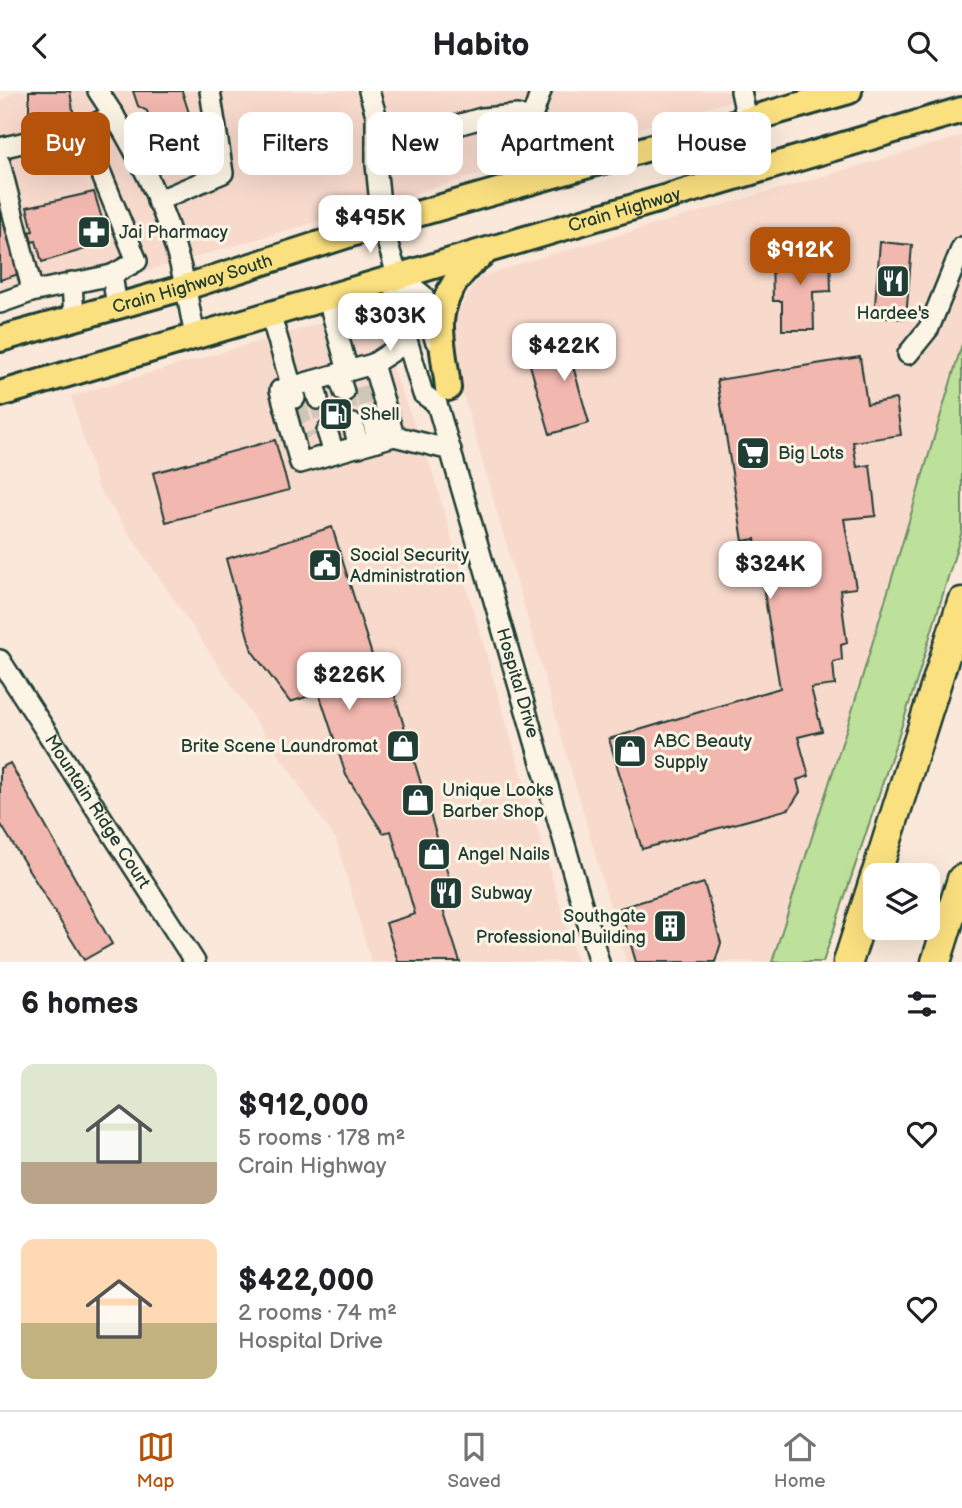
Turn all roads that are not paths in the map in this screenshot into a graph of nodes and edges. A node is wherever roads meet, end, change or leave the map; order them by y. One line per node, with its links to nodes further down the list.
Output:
1 (98, 91): 12 (street)
2 (210, 91): 22 (street)
3 (369, 91): 7 (street, Hospital Drive)
4 (541, 91): 8 (street)
5 (741, 91): 9 (street)
6 (849, 91): 10 (main road)
7 (375, 112)
8 (534, 112)
9 (745, 112)
10 (771, 113)
11 (961, 114): 25 (main road, Crain Highway)
12 (114, 115): 13 (street); 22 (street)
13 (110, 117)
14 (21, 143): 16 (street)
15 (652, 147): 21 (main road)
16 (0, 148)
17 (0, 163): 30 (street)
18 (102, 175): 26 (street)
19 (378, 175): 23 (street, Hospital Drive)
20 (543, 175): 21 (street)
21 (544, 178): 23 (main road)
22 (158, 201): 29 (street)
23 (382, 224): 27 (street, Hospital Drive); 29 (main road, Crain Highway South)
24 (962, 247): 39 (street)
25 (490, 248): 27 (main road, Crain Highway); 42 (main road)
26 (112, 275): 28 (street); 33 (street)
27 (397, 275): 31 (main road, Crain Highway); 38 (street, Hospital Drive); 42 (street, Hospital Drive)
28 (72, 282): 30 (street); 35 (street)
29 (186, 286): 33 (main road, Crain Highway South); 36 (street)
30 (31, 292): 32 (street)
31 (327, 296): 34 (main road, Crain Highway); 40 (street)
32 (0, 303)
33 (117, 306): 35 (main road, Crain Highway South)
34 (278, 311): 36 (main road); 43 (street)
35 (74, 319): 37 (main road, Crain Highway South)
36 (196, 338): 41 (main road)
37 (0, 339)
38 (407, 342): 40 (street); 42 (street, Hospital Drive)
39 (908, 354)
40 (354, 376): 43 (street); 47 (street)
41 (0, 394)
42 (443, 395): 48 (street, Hospital Drive)
43 (295, 396): 50 (street)
44 (362, 422): 47 (street)
45 (327, 431): 49 (street)
46 (307, 438): 50 (street)
47 (377, 441): 48 (street); 49 (street)
48 (451, 450): 57 (street, Hospital Drive)
49 (334, 453): 50 (street)
50 (313, 459)
51 (962, 602): 53 (highway)
52 (0, 660): 56 (street, Mountain Ridge Court)
53 (879, 863)
54 (962, 879): 59 (highway)
55 (863, 914): 58 (highway)
56 (195, 962)
57 (599, 962)
58 (848, 962)
59 (936, 962)

